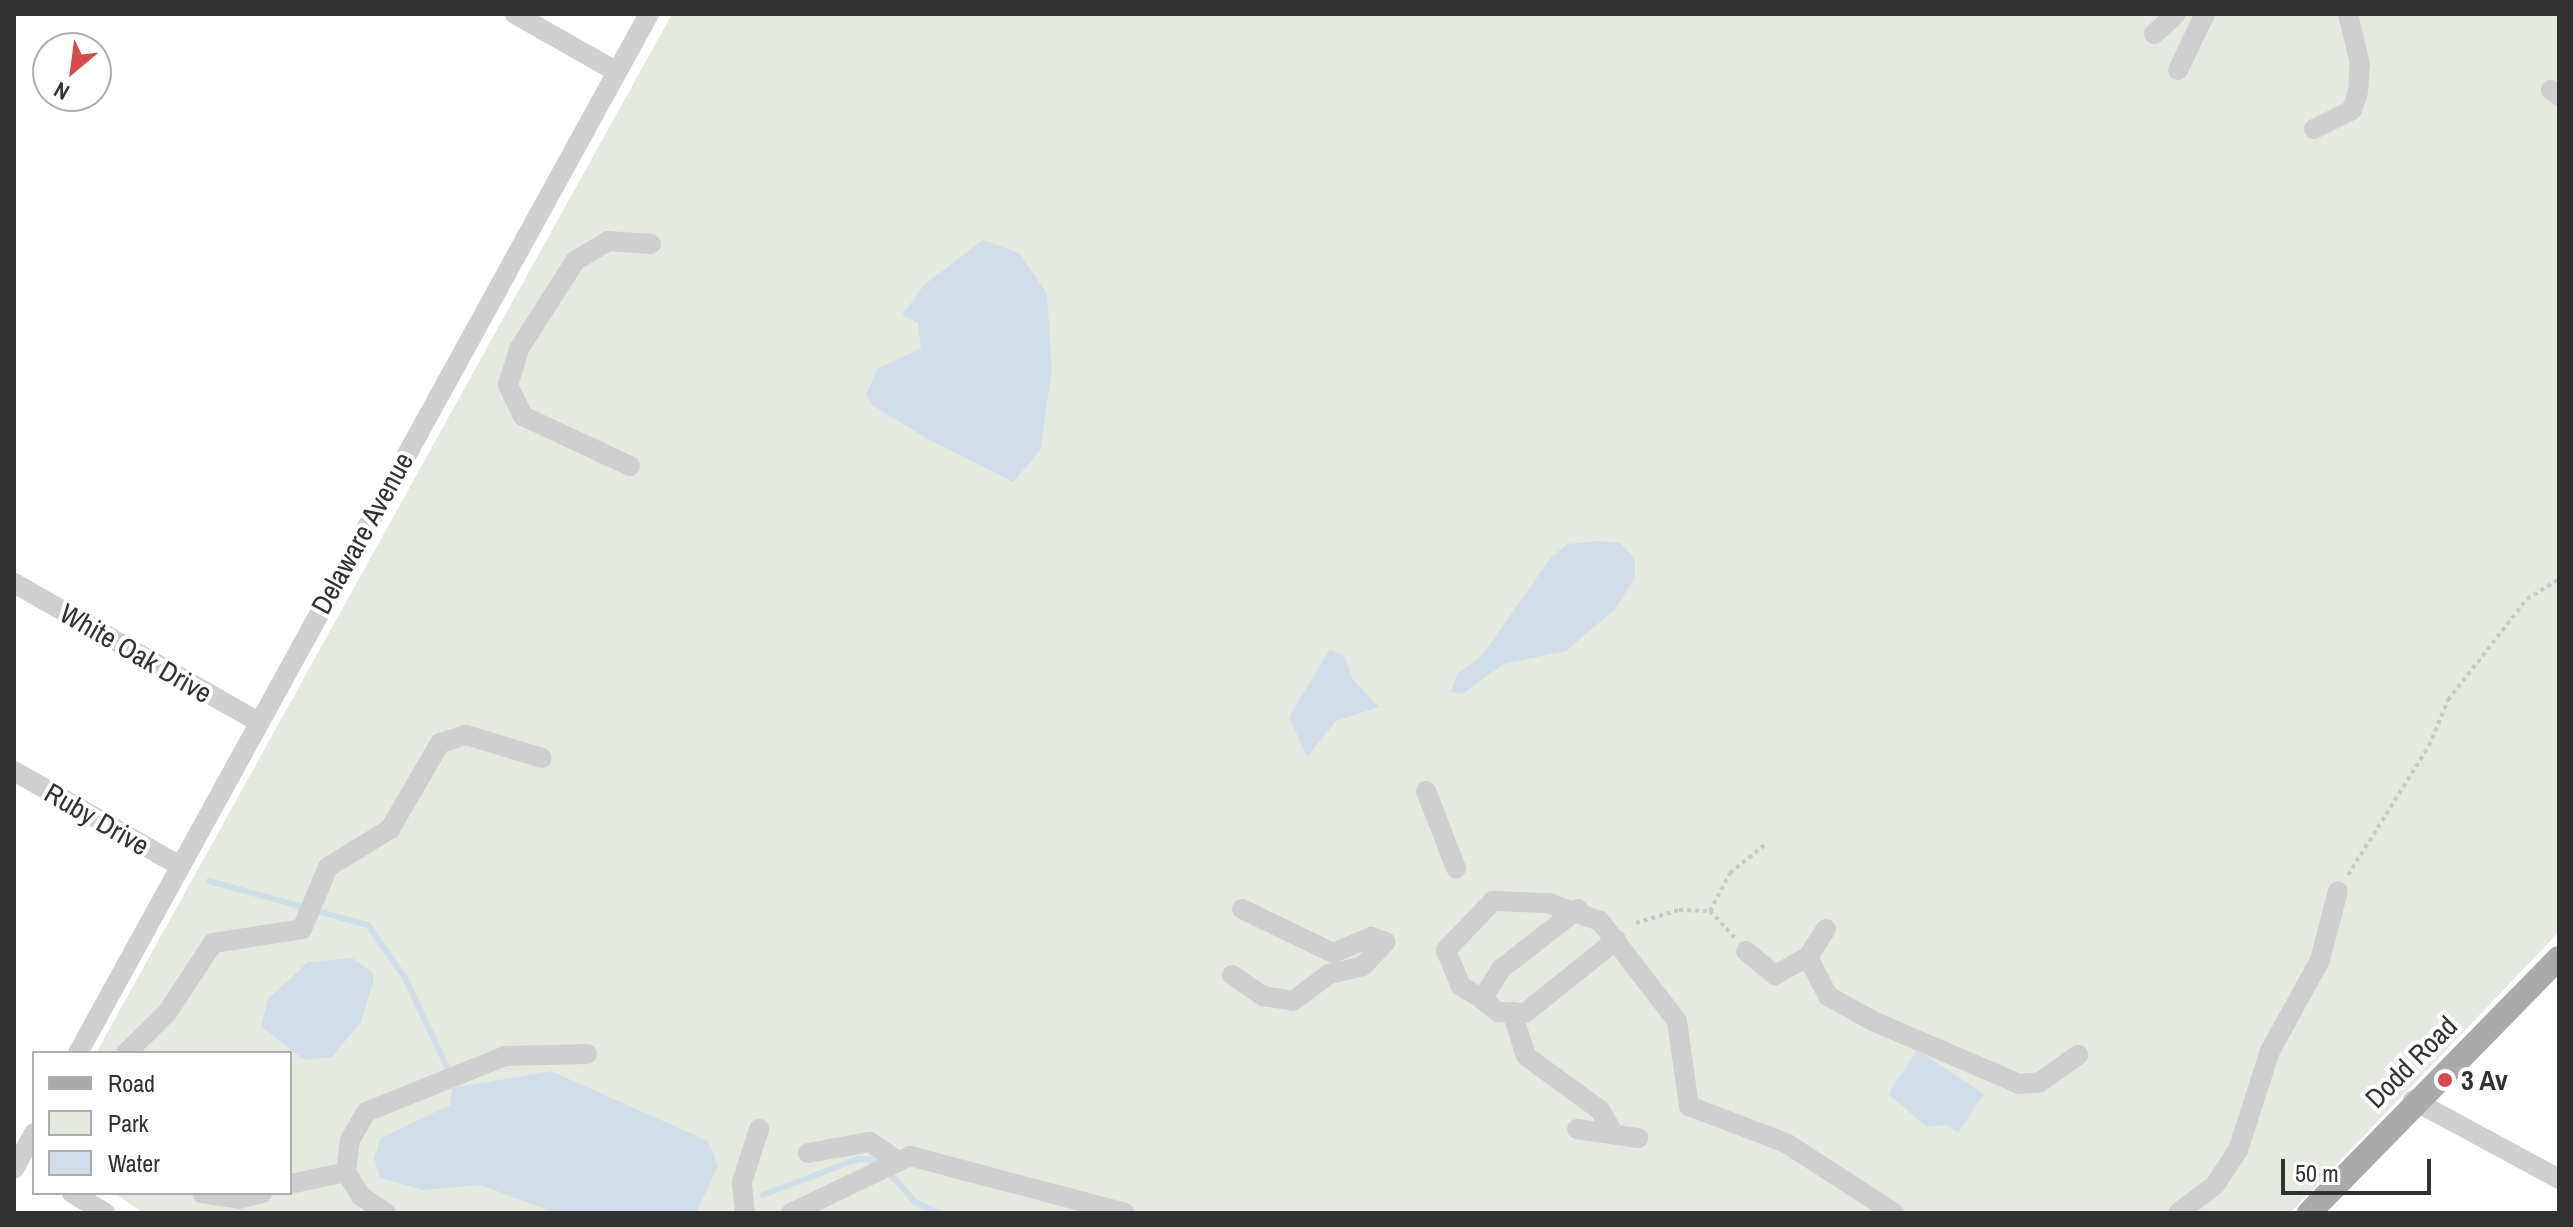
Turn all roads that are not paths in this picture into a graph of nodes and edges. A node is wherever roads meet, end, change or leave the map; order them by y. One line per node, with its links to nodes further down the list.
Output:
1 (515, 14): 8 (street)
2 (649, 14): 8 (street, Delaware Avenue)
3 (2176, 14): 6 (street)
4 (2205, 14): 7 (street)
5 (2348, 14): 9 (street)
6 (2154, 34)
7 (2178, 70)
8 (617, 72): 13 (street, Delaware Avenue)
9 (2314, 129)
10 (651, 244): 11 (street)
11 (630, 466)
12 (14, 583): 13 (street, White Oak Drive)
13 (259, 722): 17 (street, Delaware Avenue)
14 (542, 758): 33 (street)
15 (14, 771): 17 (street, Ruby Drive)
16 (1426, 791): 18 (street)
17 (180, 866): 32 (street, Delaware Avenue)
18 (1456, 868)
19 (2338, 891): 58 (street)
20 (1242, 909): 25 (street)
21 (1578, 909): 23 (street); 30 (street); 30 (street)
22 (1826, 929): 26 (street)
23 (1616, 940): 31 (street); 52 (street)
24 (1746, 951): 26 (street)
25 (1345, 952): 28 (street); 28 (street)
26 (1808, 957): 35 (street)
27 (2559, 958): 36 (main road, Dodd Road)
28 (1329, 974): 29 (street)
29 (1232, 975)
30 (1482, 999): 31 (street)
31 (1512, 1012): 39 (street)
32 (79, 1051)
33 (128, 1051)
34 (587, 1054): 46 (street)
35 (2078, 1055)
36 (2413, 1100): 47 (street); 59 (main road, Dodd Road)
37 (759, 1129): 55 (street)
38 (1577, 1129): 39 (street)
39 (1611, 1129): 40 (street)
40 (1638, 1138)
41 (24, 1143): 44 (street); 45 (street)
42 (808, 1153): 43 (street)
43 (897, 1160): 56 (street); 57 (street)
44 (32, 1165)
45 (14, 1169)
46 (346, 1172): 48 (street); 54 (street)
47 (2559, 1179)
48 (292, 1184)
49 (75, 1195): 53 (street)
50 (214, 1195): 51 (street)
51 (254, 1195)
52 (1882, 1210)
53 (105, 1213)
54 (386, 1213)
55 (745, 1213)
56 (791, 1213)
57 (1125, 1213)
58 (2178, 1213)
59 (2309, 1213)

